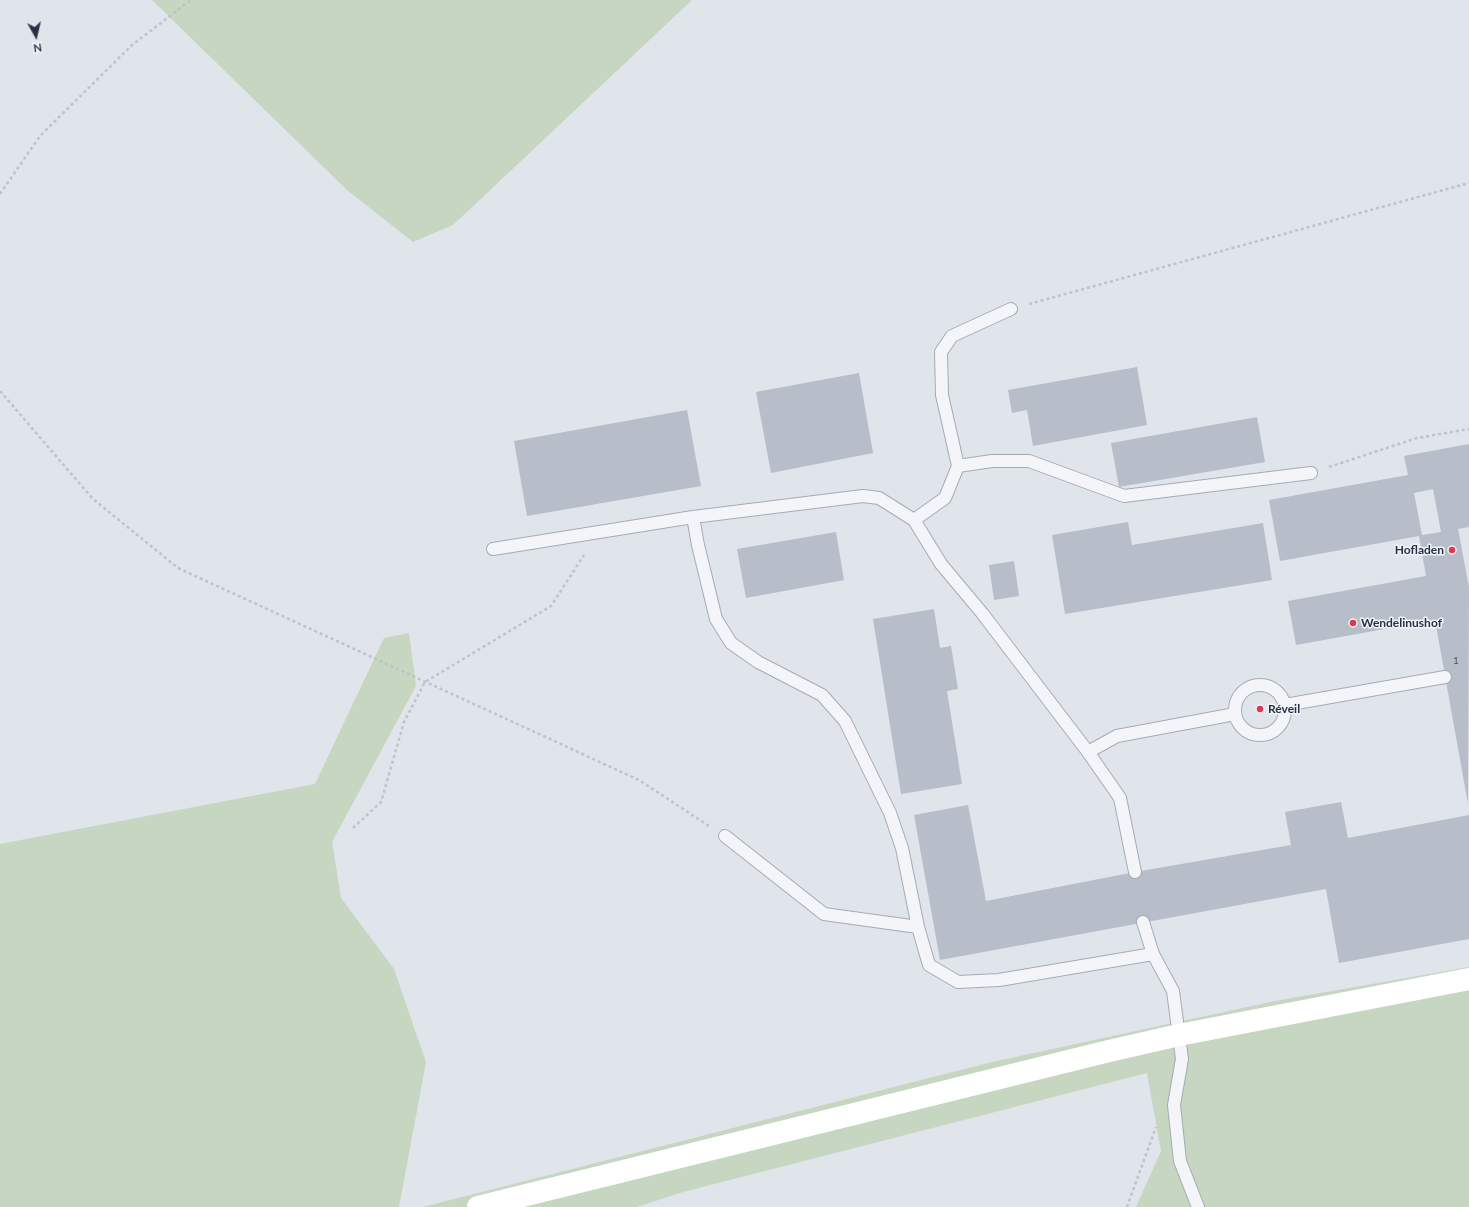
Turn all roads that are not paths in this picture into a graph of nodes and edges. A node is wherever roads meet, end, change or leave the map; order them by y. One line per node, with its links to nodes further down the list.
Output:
1 (1012, 309): 2 (lane)
2 (958, 466): 3 (lane); 5 (lane)
3 (1310, 473)
4 (693, 518): 5 (lane); 6 (lane); 14 (lane)
5 (914, 520): 10 (lane)
6 (493, 549)
7 (1445, 677): 8 (lane)
8 (1285, 705): 9 (lane); 9 (lane)
9 (1234, 714): 10 (lane)
10 (1088, 752): 12 (lane)
11 (725, 836): 14 (lane)
12 (1135, 872)
13 (1143, 922): 15 (lane)
14 (918, 926): 15 (lane)
15 (1153, 954): 17 (lane)
16 (1469, 979): 17 (street)
17 (1179, 1035): 18 (street); 19 (lane)
18 (478, 1207)
19 (1198, 1207)

